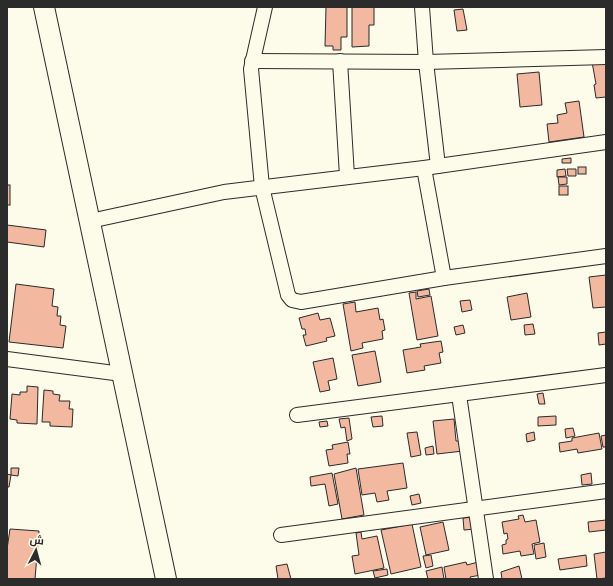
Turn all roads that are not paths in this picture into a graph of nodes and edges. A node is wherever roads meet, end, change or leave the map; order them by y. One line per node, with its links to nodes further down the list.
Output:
1 (44, 7): 13 (street)
2 (265, 7): 5 (street)
3 (422, 7): 7 (street)
4 (606, 57): 7 (street)
5 (252, 61): 6 (street); 12 (street)
6 (340, 61): 7 (street); 11 (street)
7 (426, 62): 9 (street)
8 (606, 142): 9 (street)
9 (438, 166): 10 (street)
10 (424, 168): 11 (street); 15 (street)
11 (347, 176): 12 (street)
12 (262, 187): 13 (street); 15 (street)
13 (90, 221): 17 (street)
14 (606, 256): 15 (street)
15 (444, 278)
16 (7, 359): 17 (street)
17 (122, 374): 24 (street)
18 (606, 376): 19 (street)
19 (459, 395): 20 (street); 22 (street)
20 (297, 416)
21 (606, 491): 22 (street)
22 (474, 509): 23 (street); 25 (street)
23 (281, 535)
24 (166, 579)
25 (486, 579)

